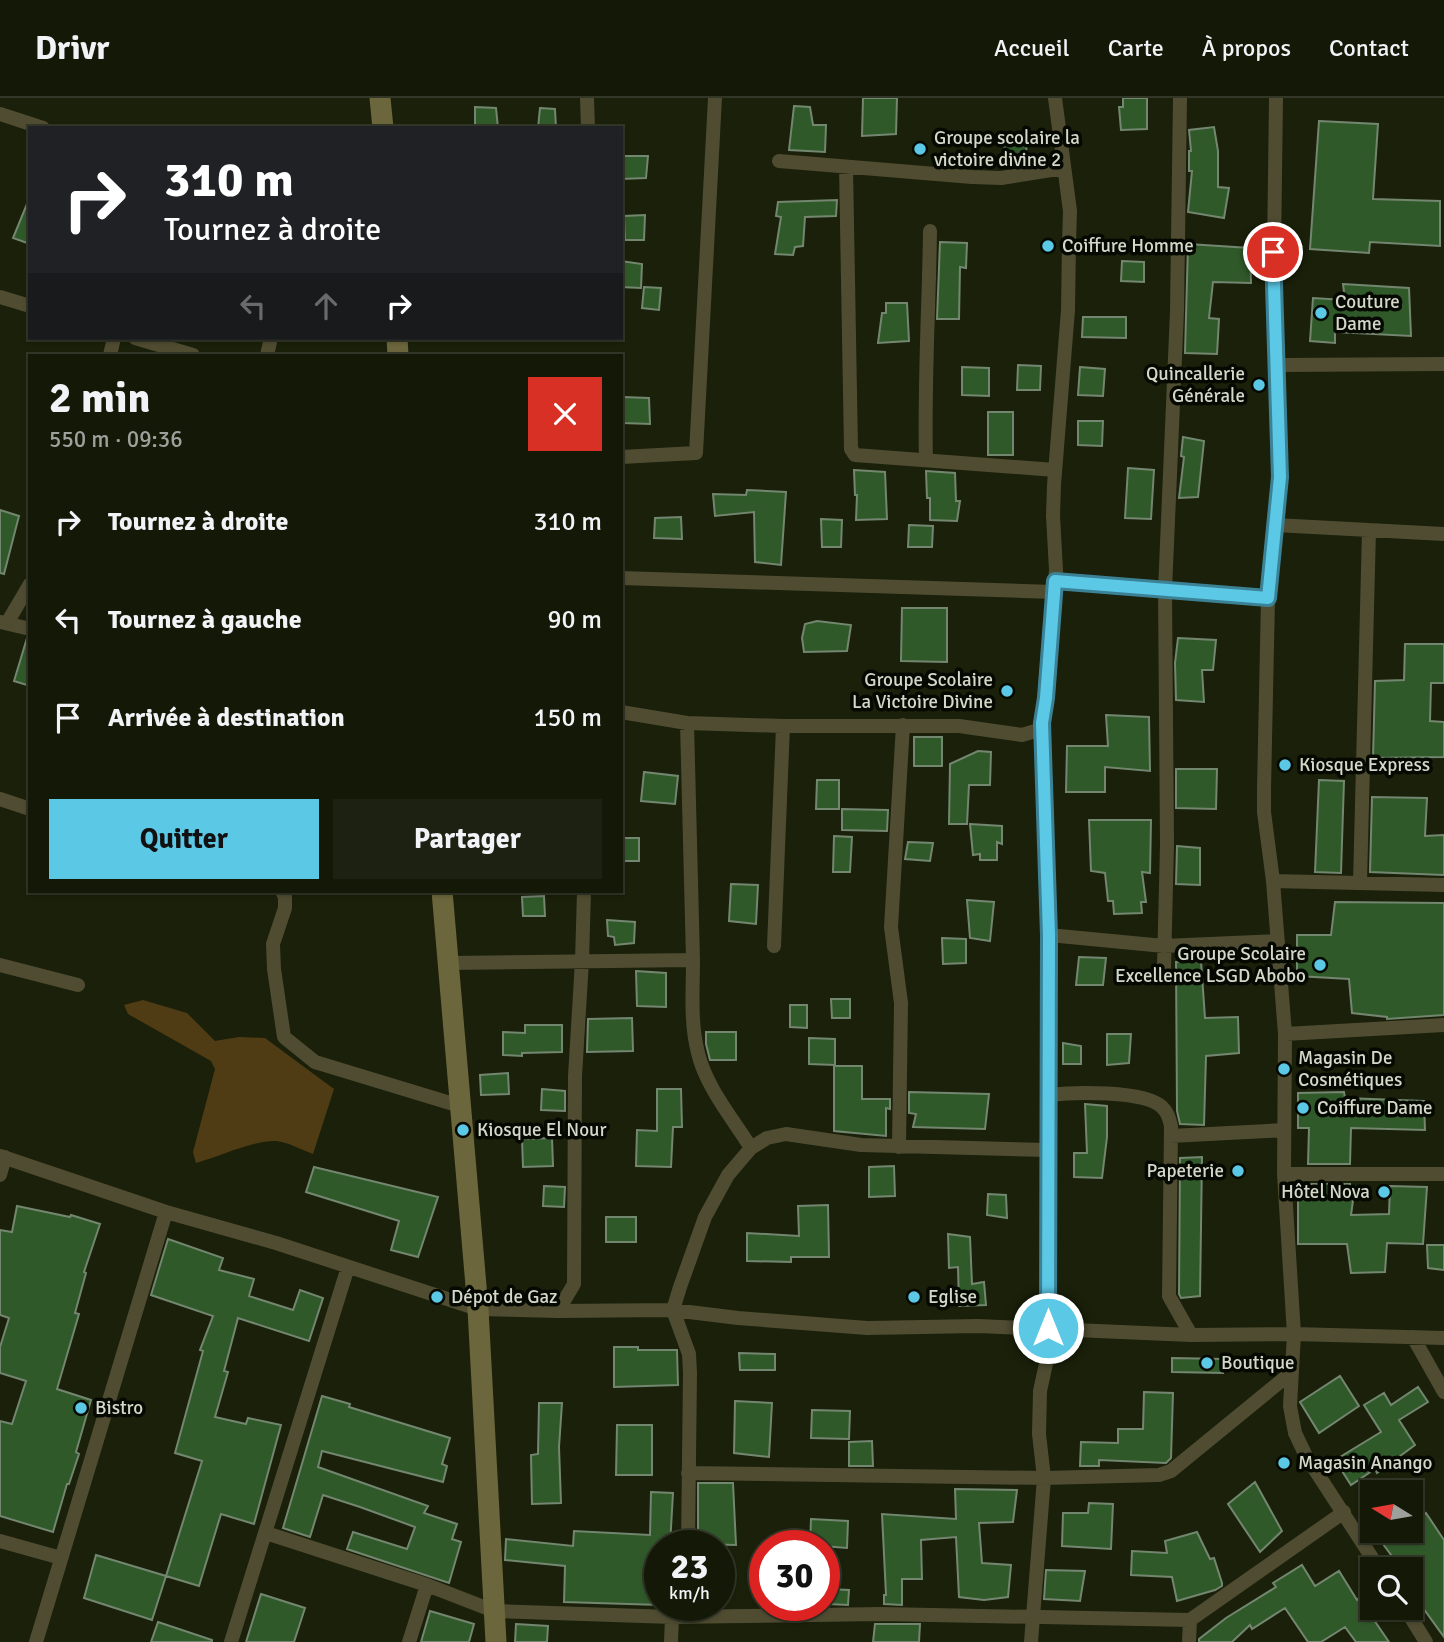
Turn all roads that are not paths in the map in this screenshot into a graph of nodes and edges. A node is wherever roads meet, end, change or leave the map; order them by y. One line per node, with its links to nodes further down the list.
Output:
1 (380, 98): 9 (street)
2 (587, 98): 10 (street)
3 (715, 98): 21 (street)
4 (1055, 98): 13 (street)
5 (1180, 98): 30 (street)
6 (1276, 98): 20 (street)
7 (0, 114): 8 (street)
8 (37, 126)
9 (383, 126)
10 (589, 126)
11 (779, 161): 12 (street)
12 (846, 167): 13 (street); 22 (street)
13 (1064, 168): 23 (street)
14 (930, 232): 22 (street)
15 (0, 297): 16 (street)
16 (28, 305)
17 (142, 340): 18 (street)
18 (190, 354)
19 (1444, 364): 20 (street)
20 (1279, 365): 24 (street)
21 (623, 457)
22 (926, 460): 23 (street)
23 (1055, 470): 29 (street)
24 (1275, 525): 25 (street); 31 (street)
25 (1369, 530): 26 (street); 42 (street)
26 (1444, 534)
27 (623, 578): 29 (street)
28 (28, 587): 32 (street)
29 (1055, 587): 30 (street); 38 (street)
30 (1166, 590): 31 (street); 50 (street)
31 (1268, 598): 41 (street)
32 (4, 623): 33 (street)
33 (28, 629)
34 (623, 712): 35 (street)
35 (687, 723): 37 (street); 51 (street)
36 (903, 725): 37 (street); 38 (street); 63 (street)
37 (783, 726): 49 (street)
38 (1042, 729): 47 (street)
39 (0, 799): 40 (street)
40 (28, 808)
41 (1273, 881): 42 (street); 48 (street)
42 (1360, 883): 43 (street)
43 (1444, 885)
44 (283, 893): 60 (street)
45 (442, 893): 53 (street)
46 (584, 893): 52 (street)
47 (1049, 935): 50 (street); 59 (street)
48 (1278, 941): 50 (street); 58 (street)
49 (774, 946)
50 (1164, 946): 55 (street)
51 (692, 960): 52 (street); 64 (street)
52 (582, 961): 53 (street); 74 (street)
53 (449, 963): 60 (street)
54 (0, 965): 56 (street)
55 (1164, 967)
56 (78, 985)
57 (1444, 1025): 58 (street)
58 (1284, 1034): 61 (street)
59 (1049, 1096): 62 (street); 65 (street)
60 (460, 1106): 72 (street)
61 (1284, 1130): 62 (street); 67 (street)
62 (1171, 1136): 77 (street)
63 (899, 1147): 64 (street); 65 (street)
64 (751, 1148): 73 (street)
65 (1047, 1150): 75 (street)
66 (3, 1156): 69 (street); 70 (street)
67 (1284, 1174): 68 (street); 76 (street)
68 (1444, 1174)
69 (0, 1175)
70 (166, 1212): 71 (street); 89 (street)
71 (348, 1267): 72 (street); 86 (street)
72 (478, 1309): 74 (street); 91 (street)
73 (673, 1310): 74 (street); 75 (street); 82 (street)
74 (558, 1311)
75 (1048, 1328): 77 (street); 83 (street)
76 (1294, 1334): 77 (street); 78 (street); 80 (street)
77 (1191, 1335)
78 (1413, 1338): 79 (street); 81 (street)
79 (1444, 1338)
80 (1292, 1372): 83 (street); 84 (street)
81 (1444, 1392)
82 (688, 1473): 83 (street); 85 (street)
83 (1044, 1478): 94 (street)
84 (1344, 1512): 88 (street); 95 (street)
85 (688, 1530)
86 (266, 1533): 90 (street); 100 (street)
87 (0, 1541): 89 (street)
88 (1372, 1557)
89 (61, 1558): 99 (street)
90 (427, 1585): 91 (street); 101 (street)
91 (494, 1611): 93 (street); 102 (street)
92 (735, 1611): 94 (street)
93 (644, 1616)
94 (1033, 1616): 95 (street); 104 (street)
95 (1190, 1620): 105 (street)
96 (1411, 1620): 98 (street)
97 (672, 1621): 103 (street)
98 (1420, 1640)
99 (36, 1642)
100 (231, 1642)
101 (409, 1642)
102 (496, 1642)
103 (671, 1642)
104 (1031, 1642)
105 (1189, 1642)

